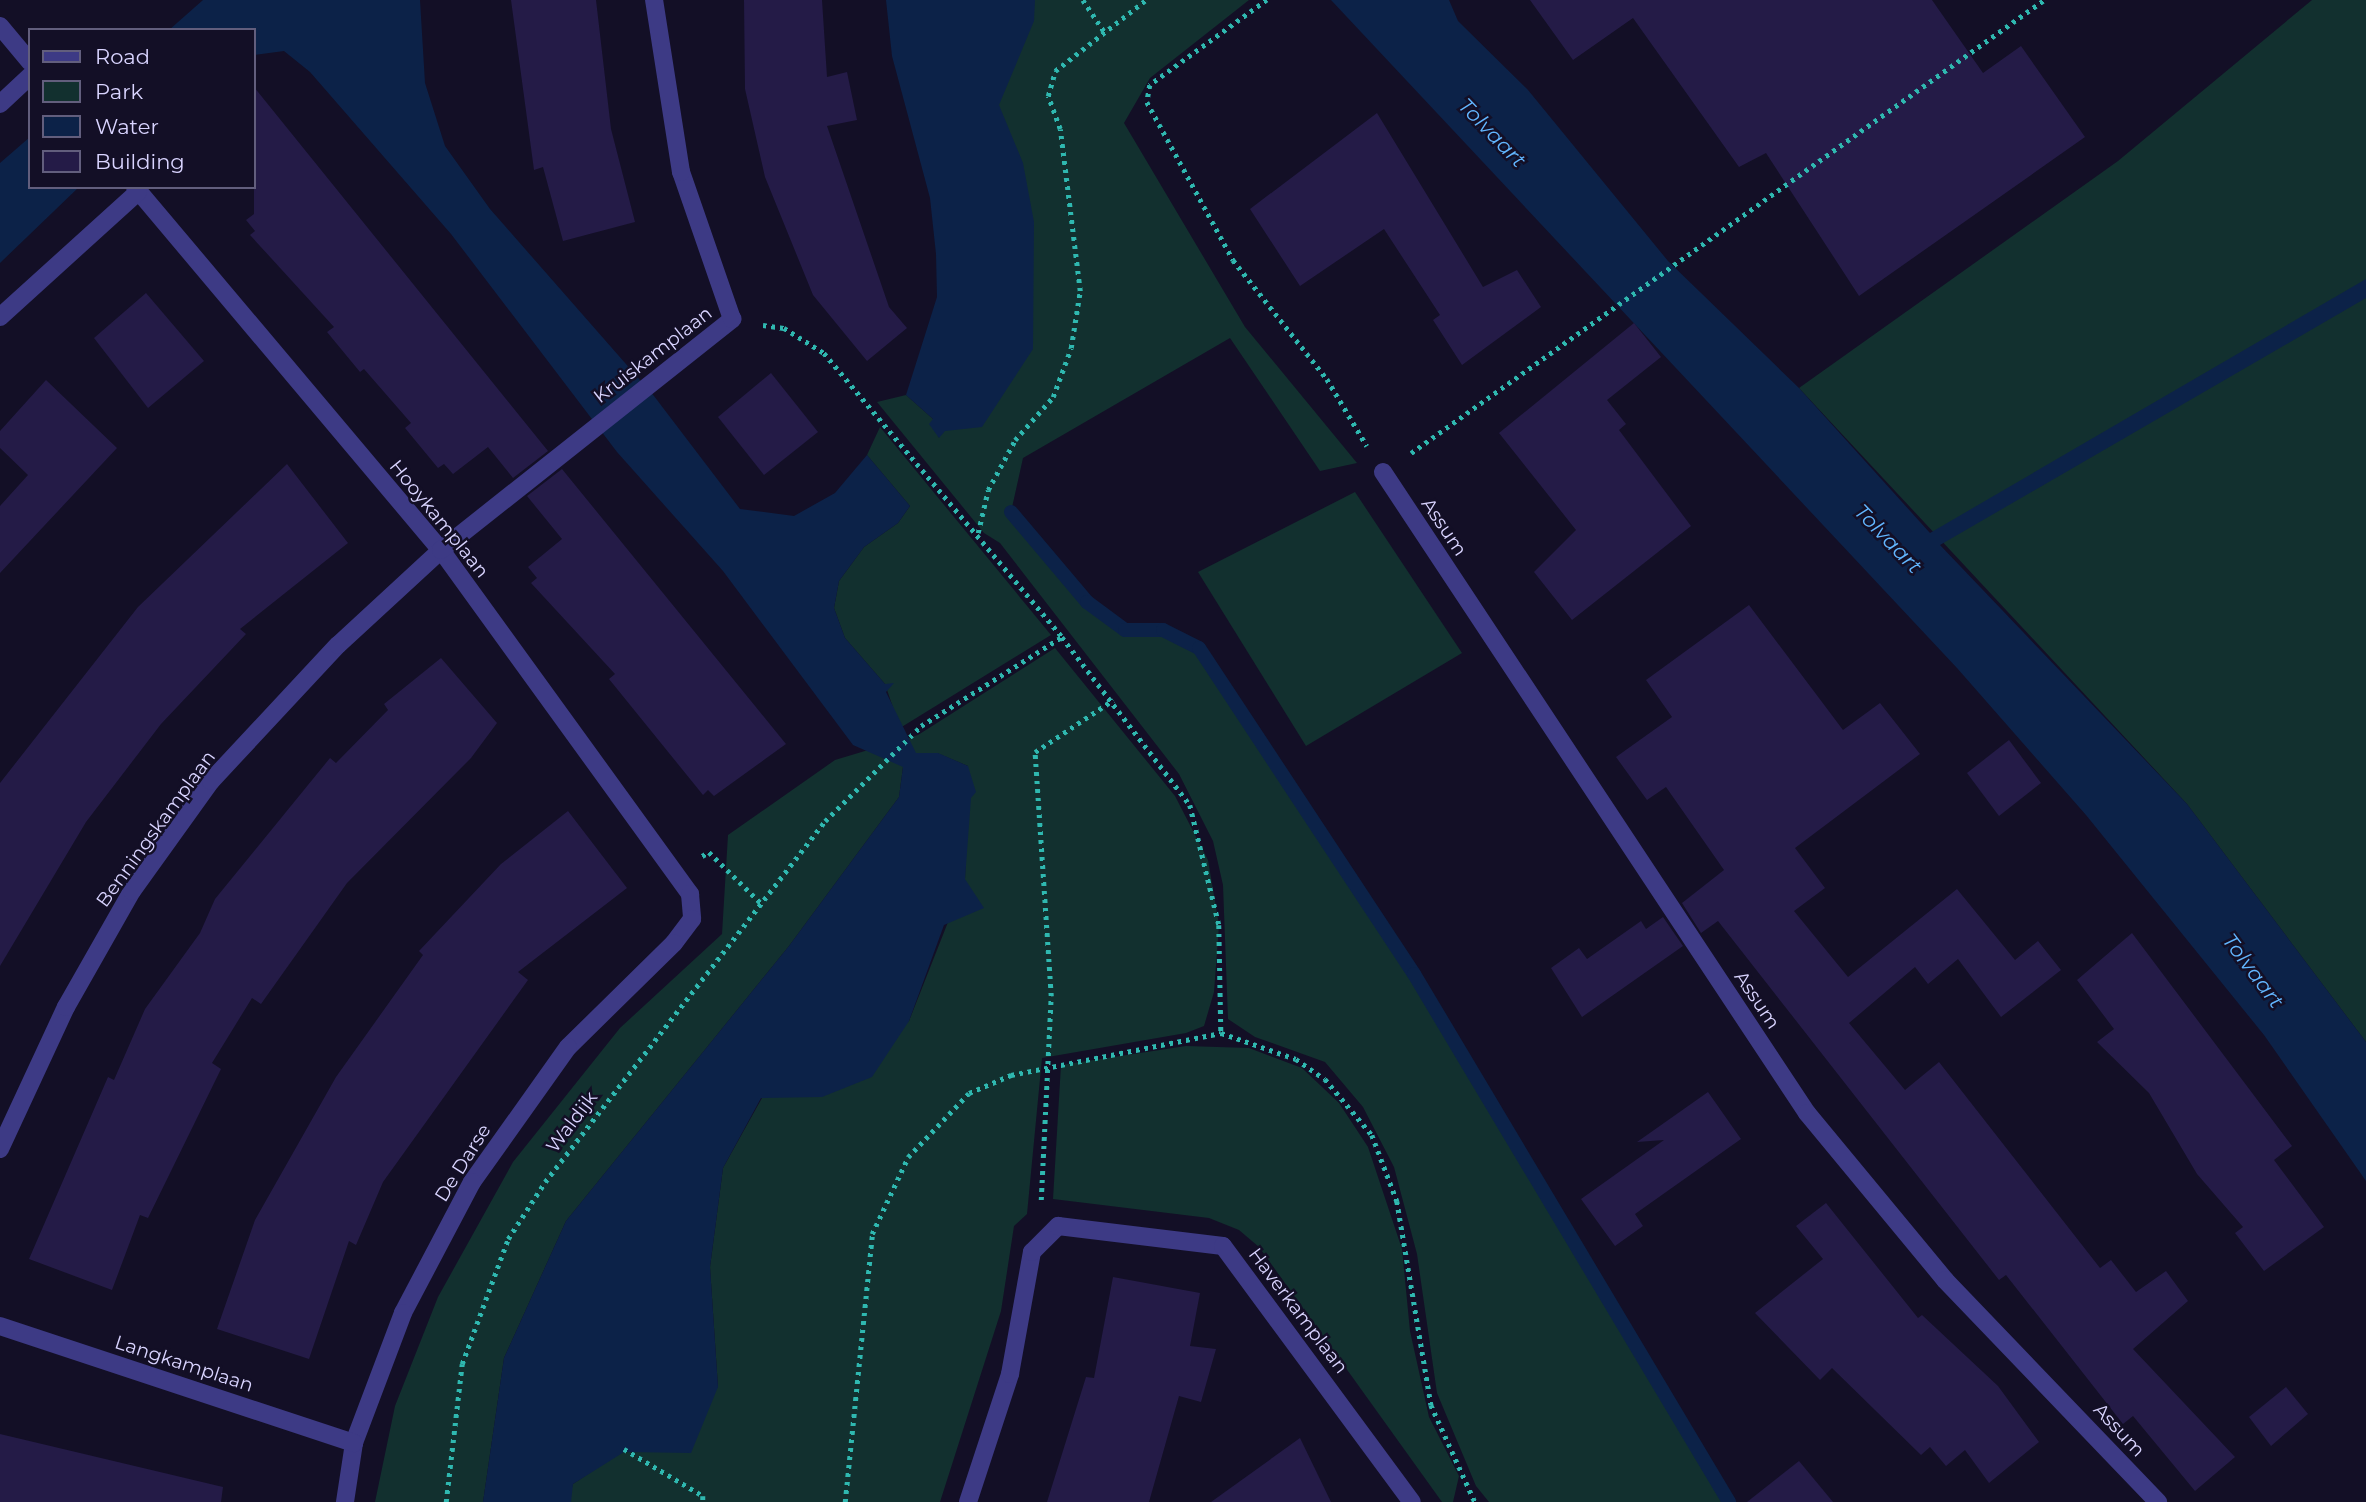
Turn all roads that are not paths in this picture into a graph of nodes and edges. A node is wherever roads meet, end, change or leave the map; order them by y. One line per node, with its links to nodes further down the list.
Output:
1 (654, 0): 9 (street, Kruiskamplaan)
2 (0, 26): 3 (street)
3 (28, 60)
4 (28, 78): 5 (street)
5 (0, 104)
6 (136, 189): 7 (street); 9 (street, Hooykamplaan)
7 (0, 317)
8 (1383, 472): 17 (street, Assum)
9 (441, 551): 10 (street, Hooykamplaan); 11 (street, Benningskamplaan)
10 (690, 894): 13 (street, De Darse)
11 (0, 1149)
12 (0, 1326): 13 (street, Langkamplaan)
13 (354, 1443): 14 (street, De Darse)
14 (345, 1502)
15 (968, 1502): 16 (street, Haverkamplaan)
16 (1412, 1502)
17 (2158, 1502)

